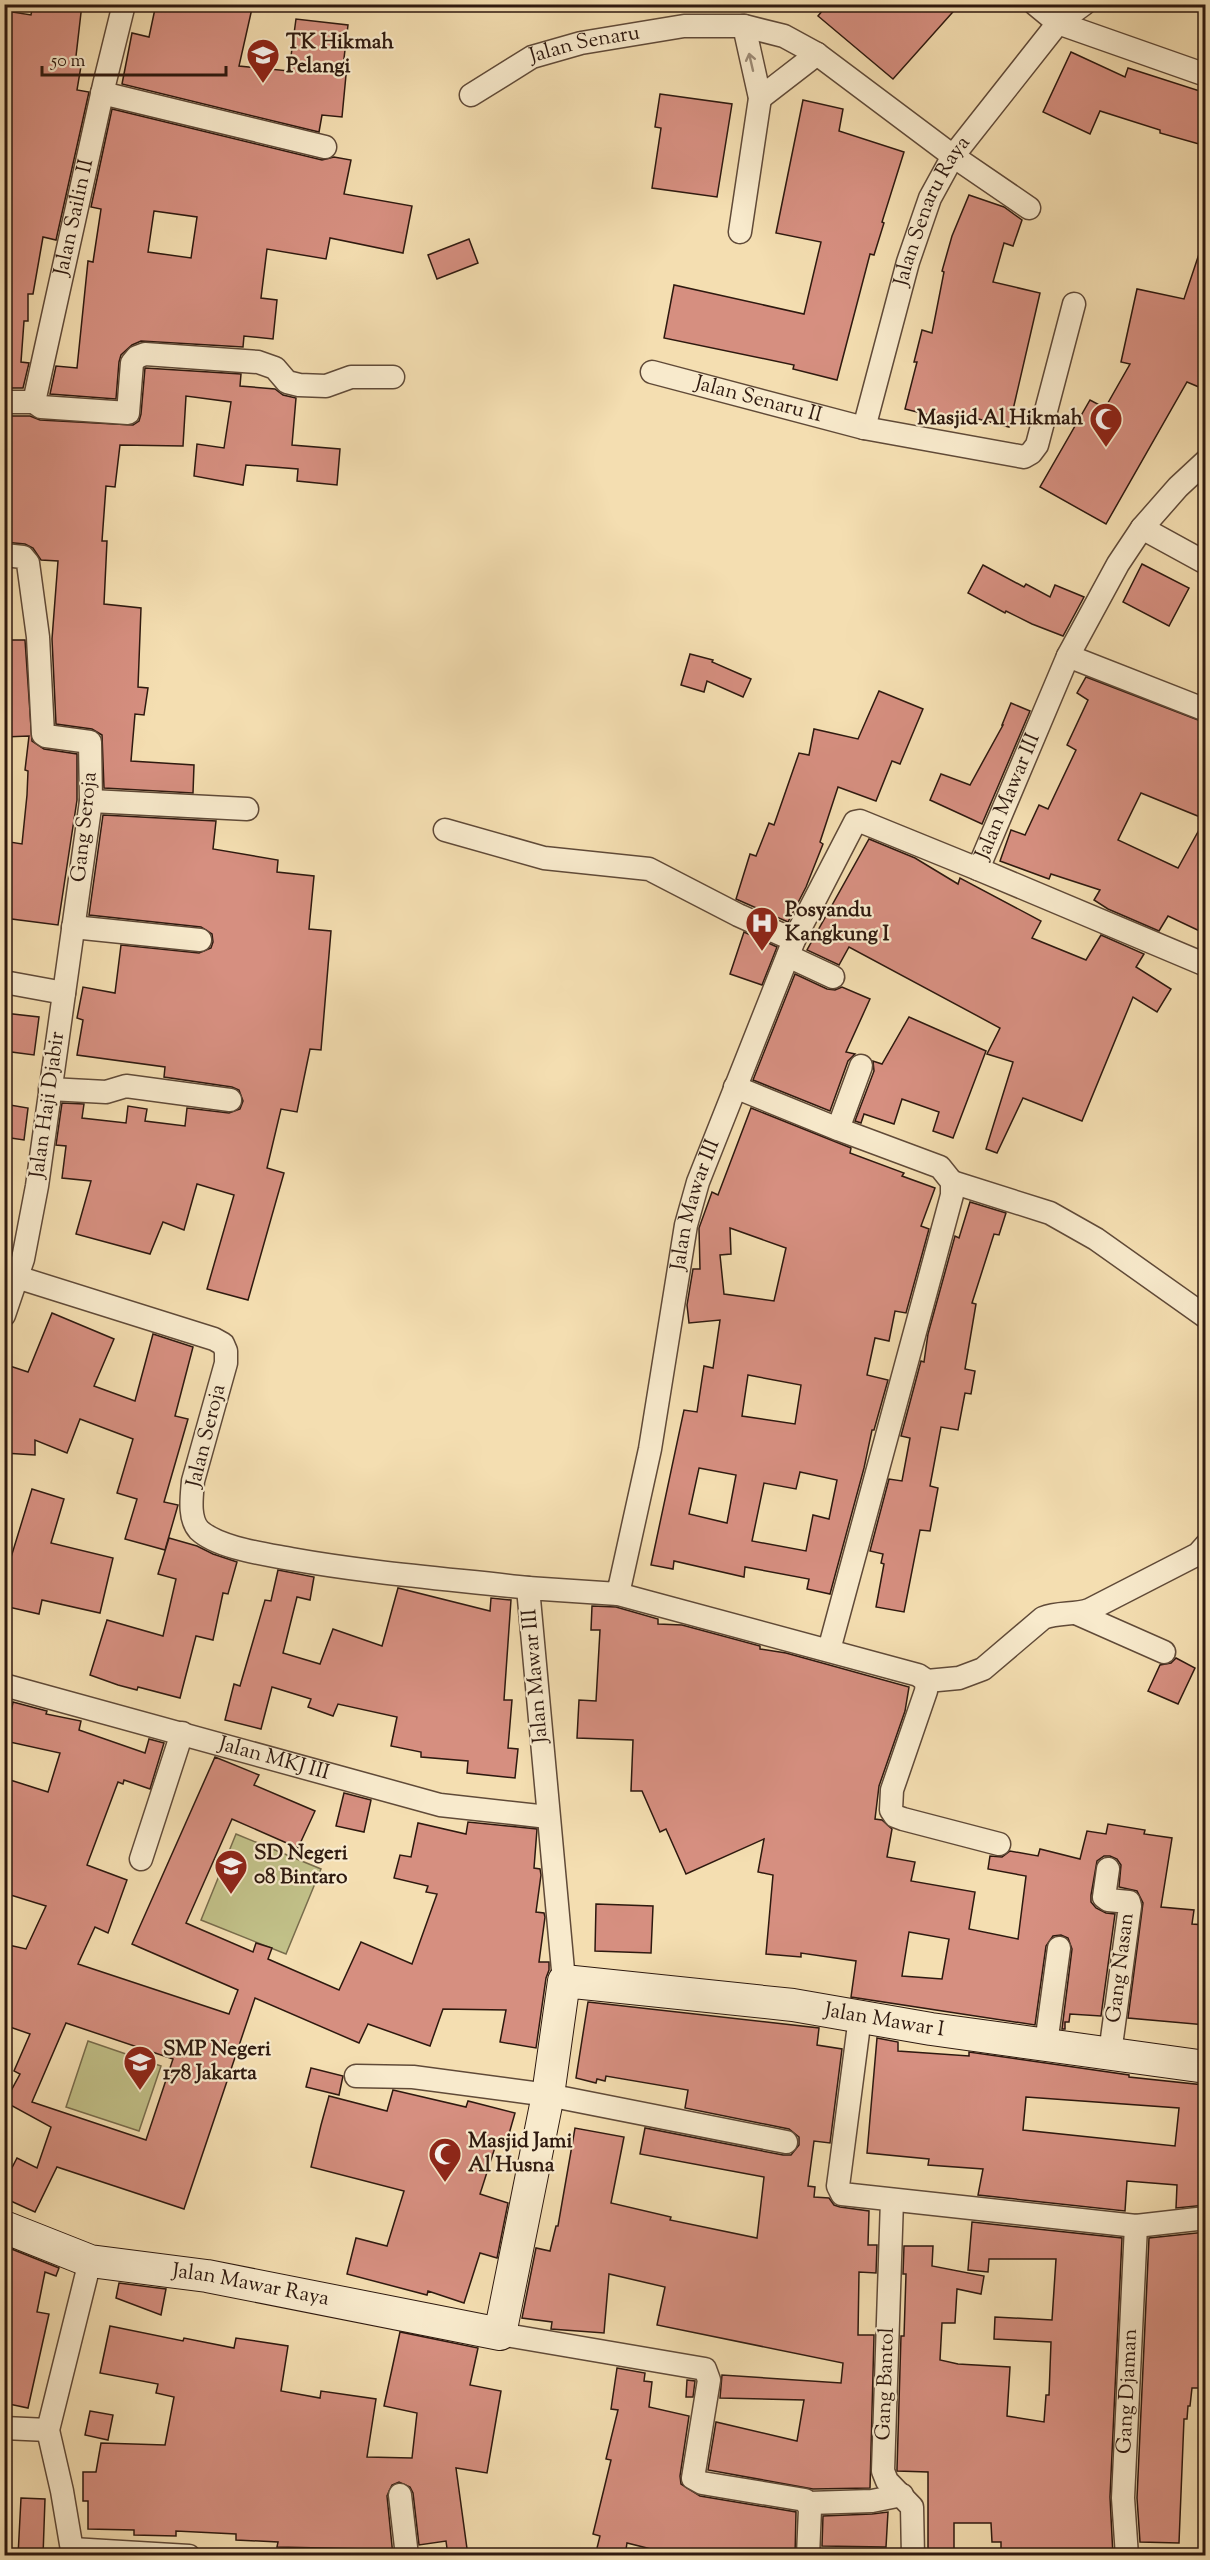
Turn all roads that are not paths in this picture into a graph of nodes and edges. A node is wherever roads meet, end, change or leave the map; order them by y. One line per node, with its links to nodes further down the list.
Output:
1 (124, 4): 8 (street, Jalan Sailin II)
2 (1035, 4): 4 (street)
3 (1084, 4): 4 (street, Jalan Senaru Raya)
4 (1058, 23): 7 (street); 12 (street, Jalan Senaru Raya)
5 (744, 26): 6 (street, Jalan Senaru); 9 (street, Jalan Senaru); 10 (street, one-way to 5)
6 (817, 54): 10 (street); 12 (street, Jalan Senaru)
7 (1206, 75)
8 (102, 93): 11 (street); 19 (street, Jalan Sailin II)
9 (471, 95)
10 (760, 98): 14 (street)
11 (325, 147)
12 (953, 156): 13 (street, Jalan Senaru); 20 (street, Jalan Senaru Raya)
13 (1029, 208)
14 (740, 232)
15 (1074, 304): 20 (street, Jalan Senaru II)
16 (652, 372): 20 (street, Jalan Senaru II)
17 (393, 377): 19 (street)
18 (4, 402): 19 (street)
19 (34, 402)
20 (864, 428)
21 (1206, 461): 22 (street, Jalan Mawar III)
22 (1142, 528): 24 (street); 25 (street, Jalan Mawar III)
23 (15, 557): 27 (street, Gang Seroja)
24 (1206, 563)
25 (1068, 656): 26 (street); 30 (street, Jalan Mawar III)
26 (1206, 710)
27 (92, 801): 28 (street); 31 (street, Gang Seroja)
28 (247, 809)
29 (444, 830): 33 (street)
30 (978, 869): 33 (street, Jalan Mawar III); 34 (street)
31 (73, 927): 32 (street); 37 (street, Gang Seroja)
32 (200, 940)
33 (791, 948): 35 (street); 39 (street, Jalan Mawar III)
34 (1206, 965)
35 (833, 977)
36 (4, 982): 37 (street)
37 (64, 993): 40 (street, Jalan Haji Djabir)
38 (861, 1065): 42 (street)
39 (735, 1086): 42 (street); 49 (street, Jalan Mawar III)
40 (50, 1089): 41 (street); 44 (street, Jalan Haji Djabir)
41 (230, 1100)
42 (838, 1129): 43 (street)
43 (952, 1182): 46 (street); 51 (street)
44 (11, 1274): 45 (street); 48 (street, Jalan Seroja)
45 (4, 1315)
46 (1206, 1317)
47 (1206, 1545): 50 (street)
48 (528, 1588): 49 (street, Jalan Mawar III); 56 (street, Jalan Mawar III)
49 (618, 1594): 51 (street)
50 (1078, 1614): 52 (street); 53 (street)
51 (828, 1650): 53 (street)
52 (1164, 1652)
53 (927, 1681): 57 (street)
54 (4, 1685): 55 (street, Jalan MKJ III)
55 (182, 1733): 56 (street, Jalan MKJ III); 58 (street)
56 (548, 1817): 61 (street, Jalan Mawar III)
57 (999, 1844)
58 (141, 1859)
59 (1108, 1869): 64 (street, Gang Nasan)
60 (1059, 1948): 63 (street)
61 (564, 1981): 62 (street, Jalan Mawar I); 67 (street, Jalan Mawar III)
62 (860, 2017): 63 (street, Jalan Mawar I); 69 (street)
63 (1046, 2044): 64 (street, Jalan Mawar I)
64 (1110, 2053): 65 (street, Jalan Mawar I)
65 (1206, 2067)
66 (356, 2076): 67 (street)
67 (548, 2095): 68 (street); 74 (street, Jalan Mawar III)
68 (786, 2142)
69 (892, 2200): 71 (street); 78 (street, Gang Bantol)
70 (1206, 2217): 71 (street)
71 (1136, 2226): 85 (street, Gang Djaman)
72 (4, 2227): 73 (street, Jalan Mawar Raya)
73 (90, 2261): 74 (street, Jalan Mawar Raya); 76 (street)
74 (500, 2334): 79 (street)
75 (4, 2428): 76 (street)
76 (48, 2430): 80 (street)
77 (400, 2495): 82 (street)
78 (902, 2495): 79 (street); 84 (street, Gang Bantol)
79 (808, 2503): 83 (street)
80 (72, 2552): 81 (street)
81 (189, 2556)
82 (407, 2556)
83 (808, 2556)
84 (913, 2556)
85 (1127, 2556)

